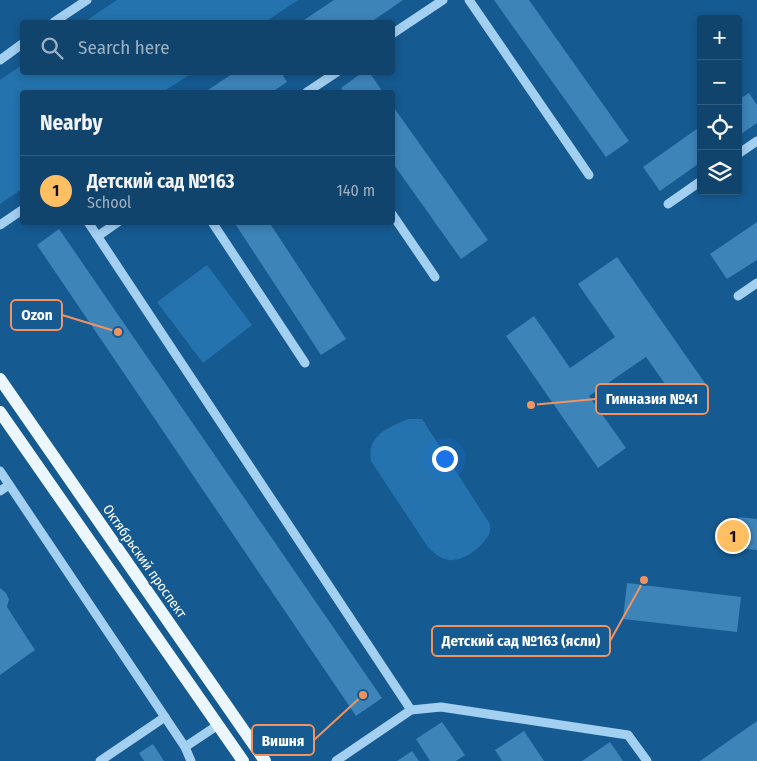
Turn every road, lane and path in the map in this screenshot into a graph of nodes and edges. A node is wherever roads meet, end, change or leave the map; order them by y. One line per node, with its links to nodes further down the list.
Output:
1 (87, 0): 4 (street)
2 (442, 0): 5 (street)
3 (469, 0): 12 (street)
4 (57, 20)
5 (395, 32)
6 (20, 45): 7 (street)
7 (0, 60)
8 (333, 75): 9 (street)
9 (312, 90)
10 (757, 141): 11 (street)
11 (742, 151)
12 (589, 175)
13 (697, 184): 14 (street)
14 (668, 204)
15 (20, 211): 17 (street)
16 (395, 218): 22 (street)
17 (0, 225)
18 (90, 225): 21 (street)
19 (114, 225): 21 (street)
20 (214, 225): 25 (street)
21 (98, 236): 31 (street)
22 (435, 277)
23 (757, 283): 24 (street)
24 (738, 296)
25 (305, 363)
26 (0, 379): 38 (main road, Октябрьский проспект)
27 (0, 412): 33 (main road)
28 (0, 472): 29 (street)
29 (9, 485): 30 (street); 32 (street)
30 (0, 491)
31 (411, 710): 39 (street); 40 (street)
32 (165, 717): 34 (street); 35 (street)
33 (218, 725): 34 (street); 37 (main road)
34 (185, 747): 36 (street)
35 (100, 761)
36 (191, 761)
37 (243, 761)
38 (265, 761)
39 (336, 761)
40 (647, 761)

